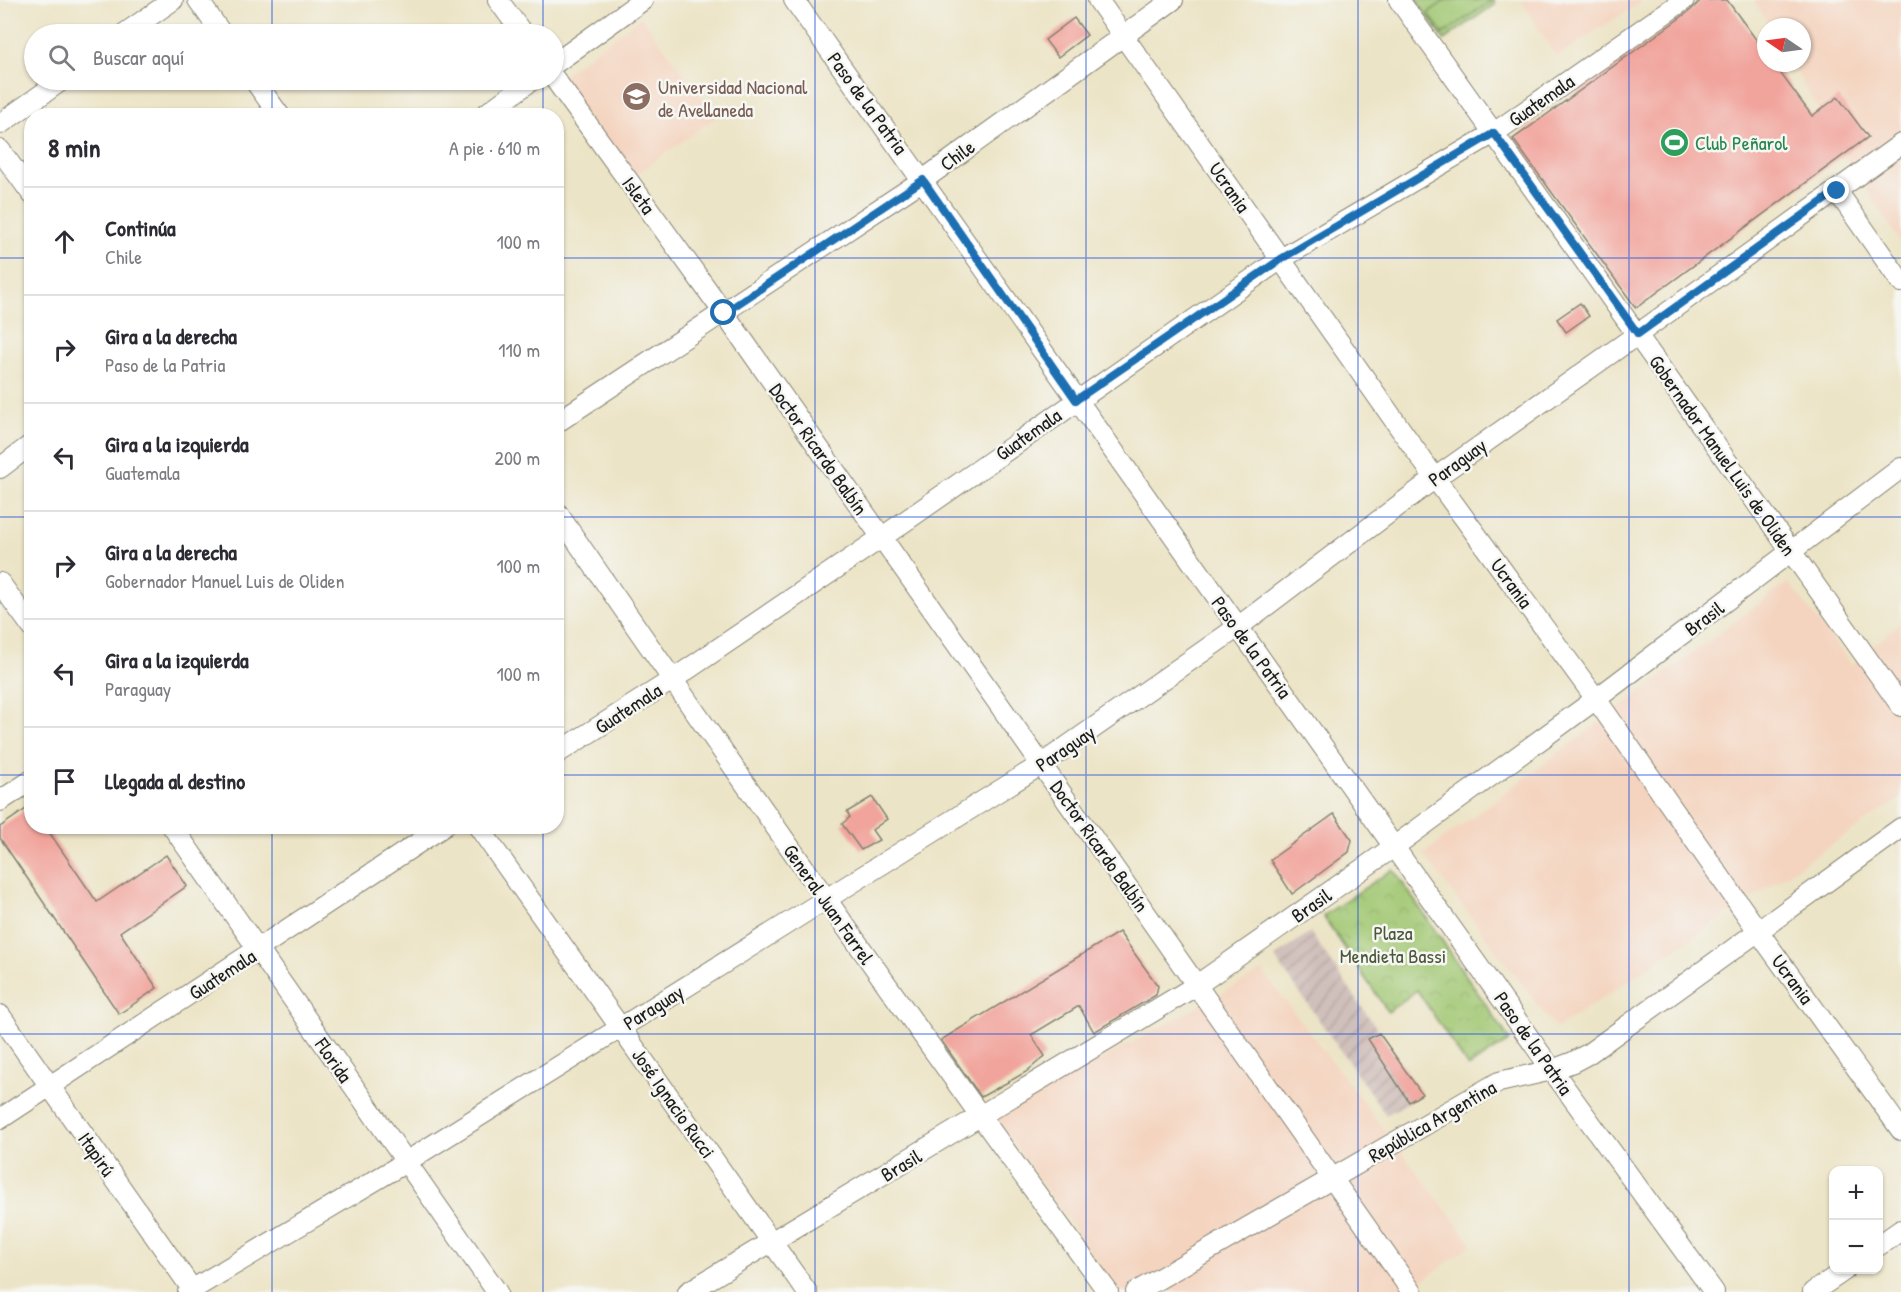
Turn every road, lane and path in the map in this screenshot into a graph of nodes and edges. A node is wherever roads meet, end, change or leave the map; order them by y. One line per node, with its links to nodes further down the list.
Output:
1 (173, 0): 10 (street)
2 (198, 0): 11 (street)
3 (498, 0): 12 (street)
4 (643, 0): 14 (street)
5 (794, 0): 25 (street, Paso de la Patria)
6 (1098, 0): 13 (street, Ucrania)
7 (1173, 0): 13 (street, Chile)
8 (1399, 0): 22 (street, Gobernador Manuel Luis de Oliden)
9 (1684, 0): 22 (street, Guatemala)
10 (138, 24)
11 (215, 24)
12 (516, 24)
13 (1123, 35): 25 (street, Chile); 28 (street, Ucrania)
14 (564, 57)
15 (48, 90): 21 (street)
16 (261, 90): 19 (street)
17 (518, 90): 20 (street)
18 (563, 90): 30 (street, Isleta)
19 (274, 108)
20 (494, 108)
21 (0, 124)
22 (1494, 133): 28 (street, Guatemala); 31 (street, Gobernador Manuel Luis de Oliden)
23 (1901, 144): 27 (street, Paraguay)
24 (0, 150): 26 (street)
25 (923, 180): 30 (street, Chile); 32 (street, Paso de la Patria)
26 (24, 183)
27 (1837, 191): 29 (street); 31 (street, Paraguay)
28 (1281, 259): 32 (street, Guatemala); 37 (street, Ucrania)
29 (1901, 282)
30 (724, 313): 33 (street, Chile); 39 (street, Doctor Ricardo Balbín)
31 (1638, 334): 37 (street, Paraguay); 40 (street, Gobernador Manuel Luis de Oliden)
32 (1076, 400): 39 (street, Guatemala); 43 (street, Paso de la Patria)
33 (564, 418)
34 (24, 450): 35 (street)
35 (0, 468)
36 (1901, 468): 40 (street, Brasil)
37 (1435, 478): 43 (street, Paraguay); 45 (street, Ucrania)
38 (564, 523): 44 (street, General Juan Farrel)
39 (881, 538): 44 (street, Guatemala); 48 (street, Doctor Ricardo Balbín)
40 (1791, 552): 45 (street, Brasil); 46 (street, Gobernador Manuel Luis de Oliden)
41 (0, 583): 42 (street)
42 (24, 616)
43 (1238, 627): 48 (street, Paraguay); 55 (street, Paso de la Patria)
44 (672, 680): 47 (street, Guatemala); 56 (street, General Juan Farrel)
45 (1596, 699): 55 (street, Brasil); 57 (street, Ucrania)
46 (1901, 706)
47 (564, 749)
48 (1042, 764): 56 (street, Paraguay); 59 (street, Doctor Ricardo Balbín)
49 (24, 785): 50 (street)
50 (0, 801)
51 (1901, 828): 57 (street, República Argentina)
52 (178, 834): 58 (street, Florida)
53 (432, 834): 58 (street, Guatemala)
54 (484, 834): 61 (street, José Ignacio Rucci)
55 (1395, 846): 59 (street, Brasil); 62 (street, Paso de la Patria)
56 (825, 899): 61 (street, Paraguay); 64 (street, General Juan Farrel)
57 (1758, 931): 62 (street, República Argentina); 66 (street, Ucrania)
58 (258, 951): 63 (street, Guatemala); 67 (street, Florida)
59 (1197, 985): 64 (street, Brasil); 68 (street, Doctor Ricardo Balbín)
60 (0, 1015): 63 (street, Itapirú)
61 (620, 1028): 67 (street, Paraguay); 70 (street, José Ignacio Rucci)
62 (1552, 1070): 68 (street, República Argentina); 80 (street, Paso de la Patria)
63 (50, 1086): 65 (street, Guatemala); 73 (street, Itapirú)
64 (980, 1118): 70 (street, Brasil); 77 (street, General Juan Farrel)
65 (0, 1119)
66 (1901, 1130)
67 (406, 1162): 73 (street, Paraguay); 74 (street, Florida)
68 (1333, 1178): 78 (street, República Argentina); 79 (street, Doctor Ricardo Balbín)
69 (1901, 1230): 71 (street)
70 (772, 1243): 75 (street, Brasil); 76 (street, José Ignacio Rucci)
71 (1883, 1243)
72 (1838, 1274): 81 (street)
73 (191, 1291)
74 (497, 1292)
75 (688, 1292)
76 (807, 1292)
77 (1108, 1292)
78 (1136, 1292)
79 (1412, 1292)
80 (1714, 1292)
81 (1814, 1292)

